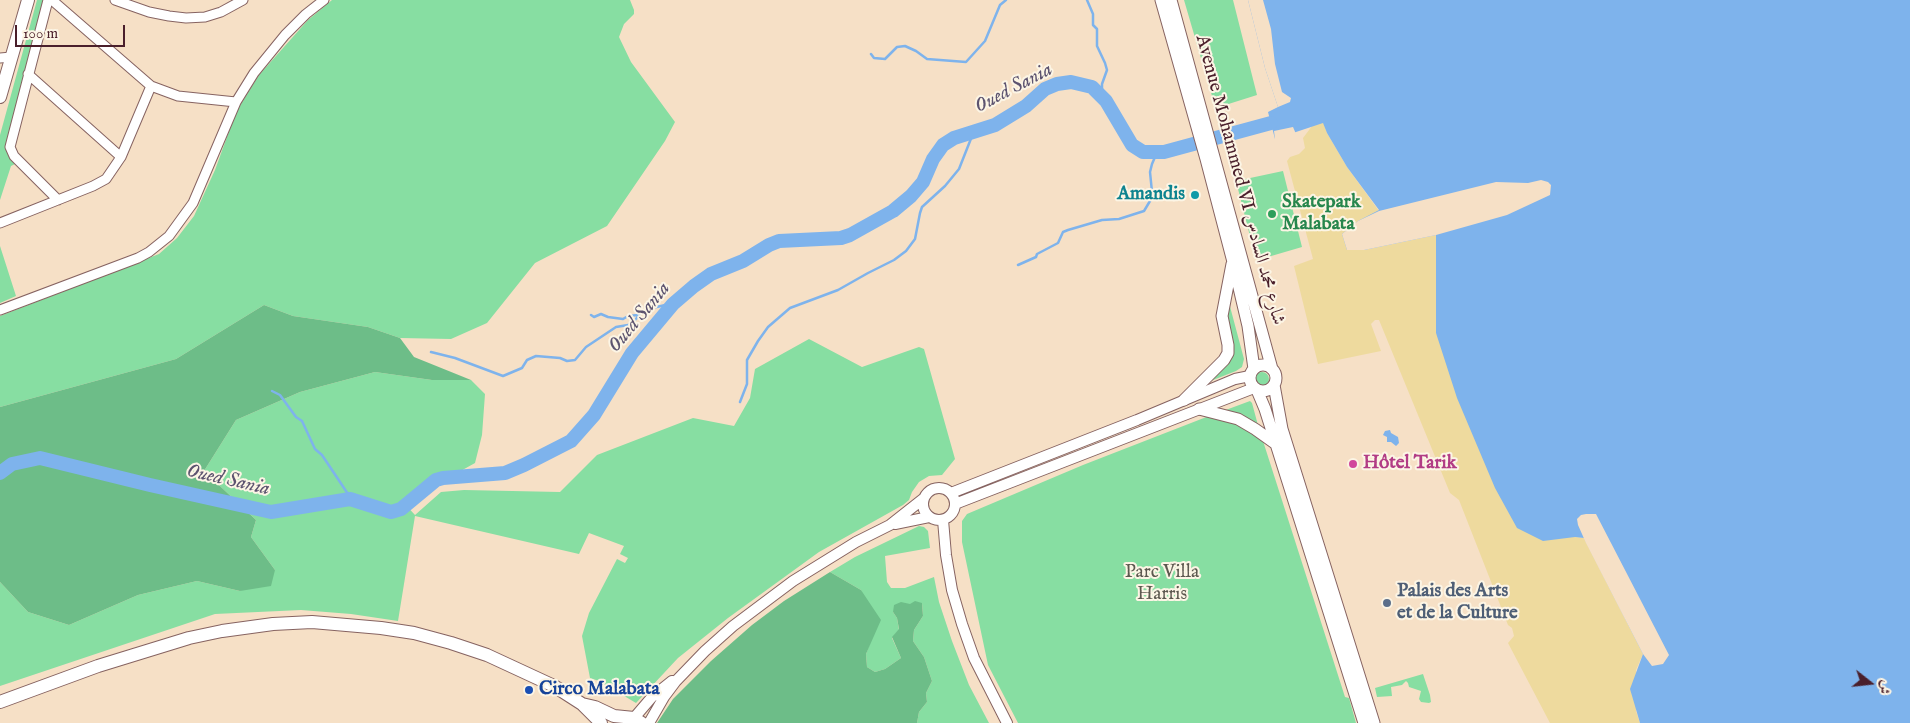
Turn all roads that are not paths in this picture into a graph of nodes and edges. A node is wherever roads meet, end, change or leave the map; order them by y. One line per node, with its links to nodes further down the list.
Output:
1 (28, 0): 9 (main road)
2 (48, 0): 10 (street)
3 (52, 0): 11 (street)
4 (115, 0): 5 (street)
5 (243, 0)
6 (324, 0): 13 (street)
7 (1161, 0): 14 (main road, Avenue Mohammed VI شارع محمد السادس)
8 (1172, 0): 14 (main road, Avenue Mohammed VI شارع محمد السادس)
9 (6, 57): 12 (main road)
10 (28, 74): 15 (street); 17 (street)
11 (151, 86): 13 (street); 15 (street)
12 (0, 97)
13 (236, 102): 20 (street)
14 (1202, 125): 16 (main road, Avenue Mohammed VI شارع محمد السادس)
15 (121, 157): 17 (street)
16 (1211, 157): 19 (main road, Avenue Mohammed VI شارع محمد السادس); 21 (main road, Avenue Mohammed VI شارع محمد السادس)
17 (58, 200): 18 (street)
18 (0, 223)
19 (1232, 258): 22 (main road, Avenue Mohammed VI شارع محمد السادس); 25 (main road)
20 (0, 310)
21 (1272, 369): 22 (main road); 23 (main road)
22 (1252, 372): 24 (main road); 25 (street)
23 (1274, 385): 24 (main road); 42 (main road)
24 (1255, 389): 26 (street); 27 (main road)
25 (1184, 400): 28 (street)
26 (1199, 409): 27 (main road); 30 (street)
27 (1276, 444): 41 (main road)
28 (951, 493): 29 (street); 30 (street)
29 (923, 499): 31 (street); 33 (street)
30 (955, 504): 32 (street)
31 (929, 517): 32 (street); 33 (street)
32 (943, 520): 40 (street)
33 (890, 525): 34 (street)
34 (683, 673): 37 (street); 39 (street)
35 (0, 702): 36 (main road)
36 (582, 704): 37 (main road); 38 (main road)
37 (630, 720)
38 (601, 723)
39 (648, 723)
40 (1007, 723)
41 (1364, 723)
42 (1374, 723)

